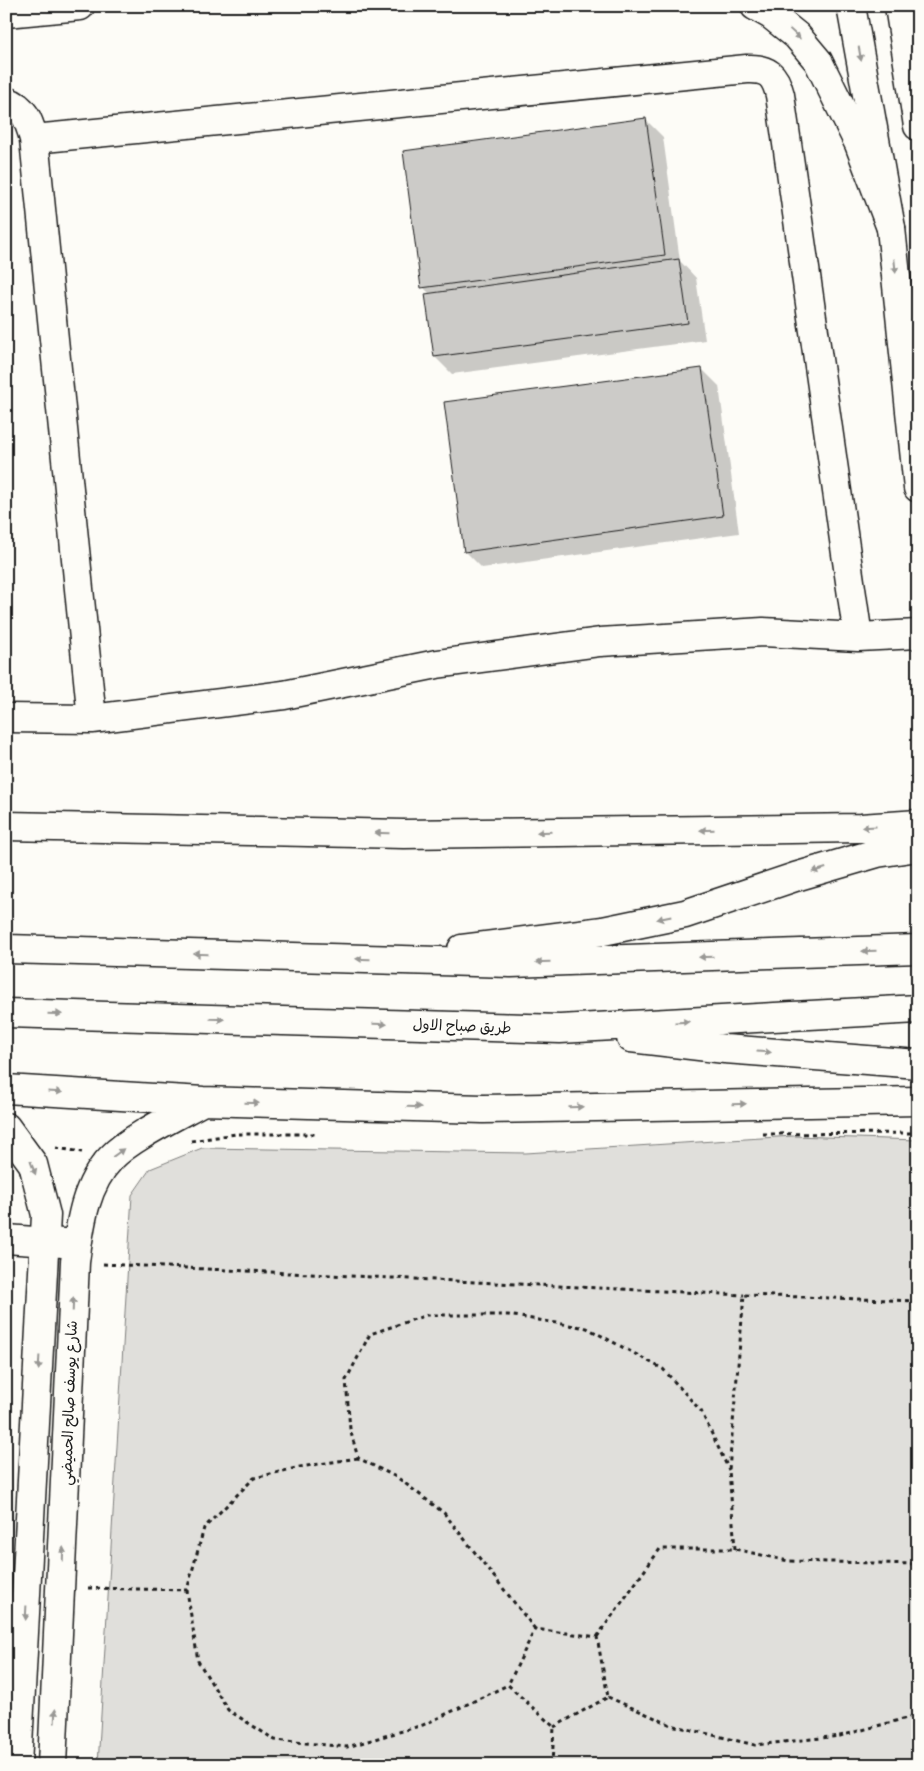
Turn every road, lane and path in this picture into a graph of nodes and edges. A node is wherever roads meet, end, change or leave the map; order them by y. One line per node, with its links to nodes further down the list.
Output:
1 (80, 6): 5 (main road)
2 (755, 6): 9 (main road, one-way to 9)
3 (851, 6): 9 (main road, one-way to 9)
4 (899, 6): 7 (main road)
5 (6, 13)
6 (6, 100): 8 (main road)
7 (918, 126)
8 (34, 139): 12 (main road); 14 (main road)
9 (891, 228): 10 (main road, one-way to 10)
10 (918, 488)
11 (918, 634): 12 (main road)
12 (858, 637): 14 (main road)
13 (6, 718): 14 (main road)
14 (92, 719)
15 (918, 824): 16 (main road, one-way to 16)
16 (6, 826)
17 (918, 847): 20 (main road, one-way to 20)
18 (6, 949): 20 (main road, one-way to 18)
19 (918, 949): 20 (main road, one-way to 20)
20 (392, 960)
21 (918, 1009): 23 (main road, طريق صباح الاول, one-way to 21)
22 (6, 1013): 23 (main road, طريق صباح الاول, one-way to 23)
23 (560, 1029): 24 (main road, one-way to 24)
24 (918, 1064)
25 (6, 1089): 26 (main road, one-way to 26)
26 (203, 1101): 27 (main road, one-way to 27); 29 (main road, شارع يوسف صالح الحميضي, one-way to 26)
27 (918, 1101)
28 (13, 1136): 29 (path); 31 (main road, شارع يوسف صالح الحميضي, one-way to 31)
29 (111, 1158): 32 (main road, شارع يوسف صالح الحميضي)
30 (6, 1239): 31 (main road)
31 (46, 1242): 32 (main road); 47 (main road, شارع يوسف صالح الحميضي, one-way to 47)
32 (76, 1253): 33 (path); 39 (main road, شارع يوسف صالح الحميضي, one-way to 32)
33 (744, 1295): 34 (path); 36 (path)
34 (918, 1301)
35 (358, 1458): 36 (path); 40 (path); 41 (path)
36 (729, 1470): 37 (path)
37 (734, 1549): 38 (path); 42 (path)
38 (918, 1564)
39 (62, 1588): 40 (path); 48 (main road, شارع يوسف صالح الحميضي, one-way to 39)
40 (188, 1590): 43 (path)
41 (535, 1629): 42 (path); 43 (path)
42 (597, 1637): 44 (path)
43 (508, 1685): 46 (path)
44 (608, 1698): 45 (path); 46 (path)
45 (918, 1715)
46 (554, 1727): 49 (path)
47 (17, 1765)
48 (52, 1765)
49 (552, 1765)

